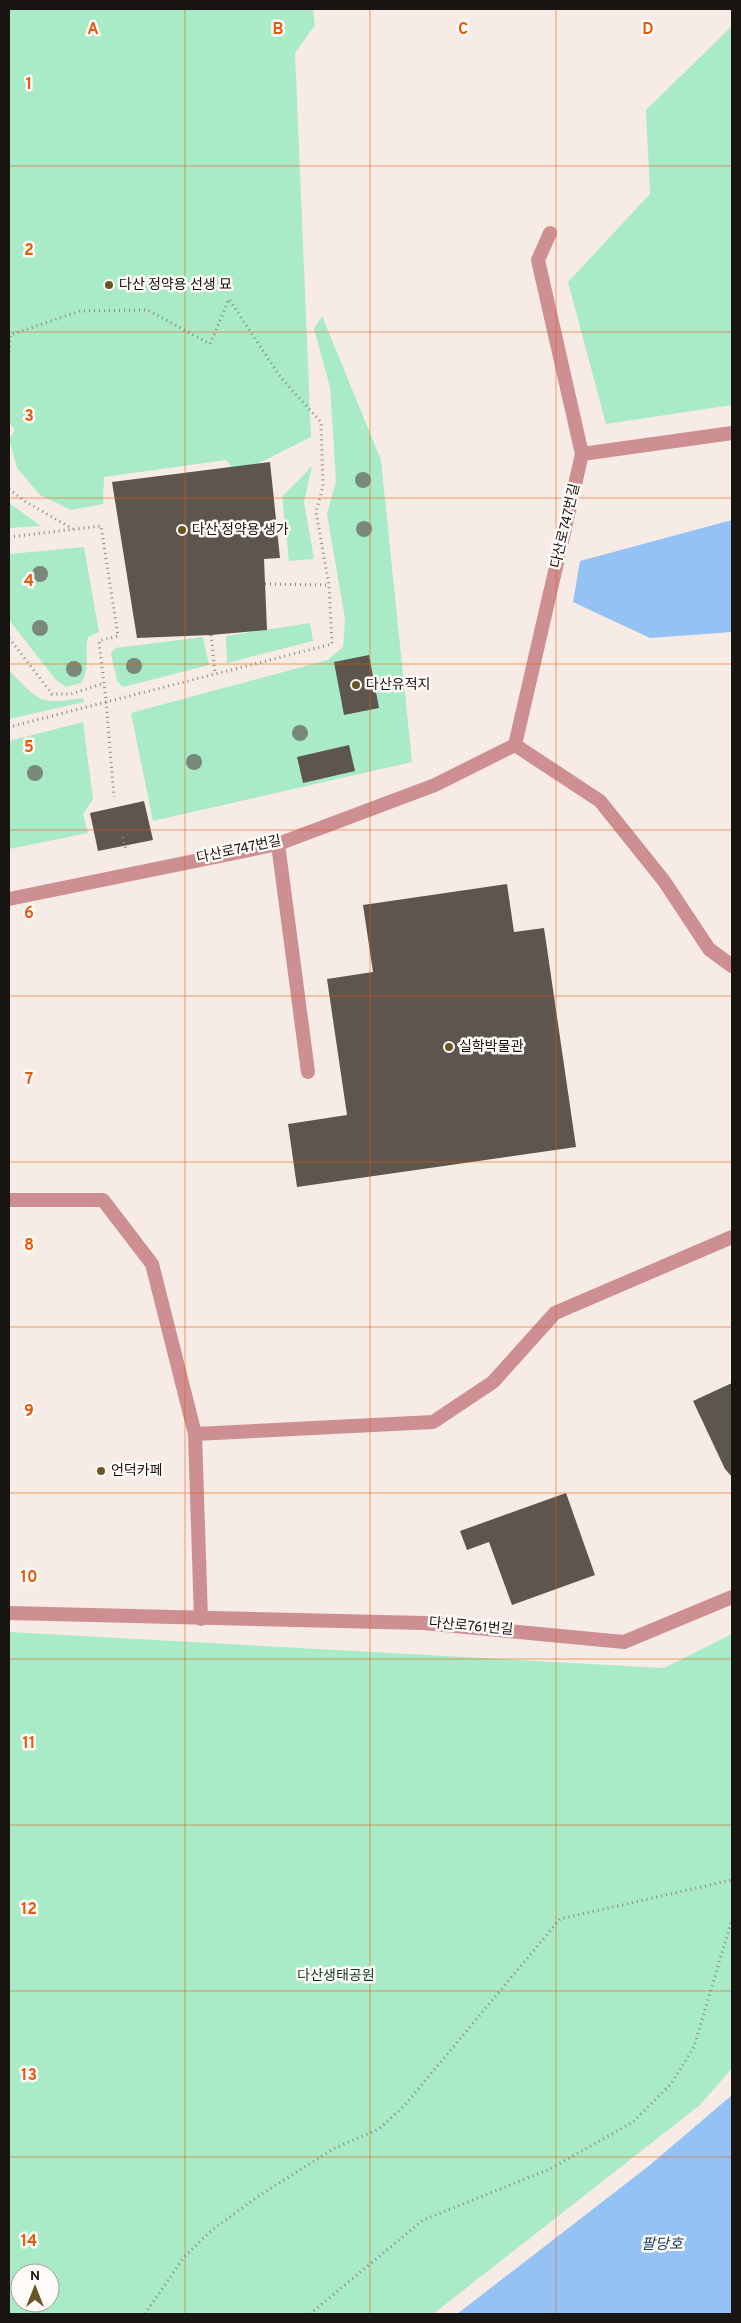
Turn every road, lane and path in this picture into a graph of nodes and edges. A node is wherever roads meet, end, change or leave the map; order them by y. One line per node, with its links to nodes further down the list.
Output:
1 (550, 233): 4 (street)
2 (9, 352): 9 (path)
3 (732, 433): 4 (street)
4 (582, 454): 16 (street, 다산로747번길)
5 (9, 489): 6 (path)
6 (74, 530): 7 (path); 13 (path)
7 (9, 537)
8 (265, 584): 9 (path)
9 (329, 585): 12 (path)
10 (211, 636): 12 (path)
11 (9, 638): 13 (path)
12 (215, 674): 14 (path)
13 (104, 682): 14 (path)
14 (106, 701): 15 (path); 17 (path)
15 (9, 727)
16 (515, 745): 18 (street, 다산로747번길); 20 (street)
17 (114, 797)
18 (278, 844): 19 (street, 다산로747번길); 21 (street)
19 (9, 899)
20 (732, 966)
21 (308, 1072)
22 (9, 1200): 24 (street)
23 (732, 1238): 24 (street)
24 (195, 1434): 27 (street)
25 (732, 1597): 27 (street, 다산로761번길)
26 (9, 1613): 27 (street, 다산로761번길)
27 (201, 1619)
28 (732, 1880): 30 (path)
29 (732, 1919): 31 (path)
30 (145, 2314)
31 (310, 2314)

